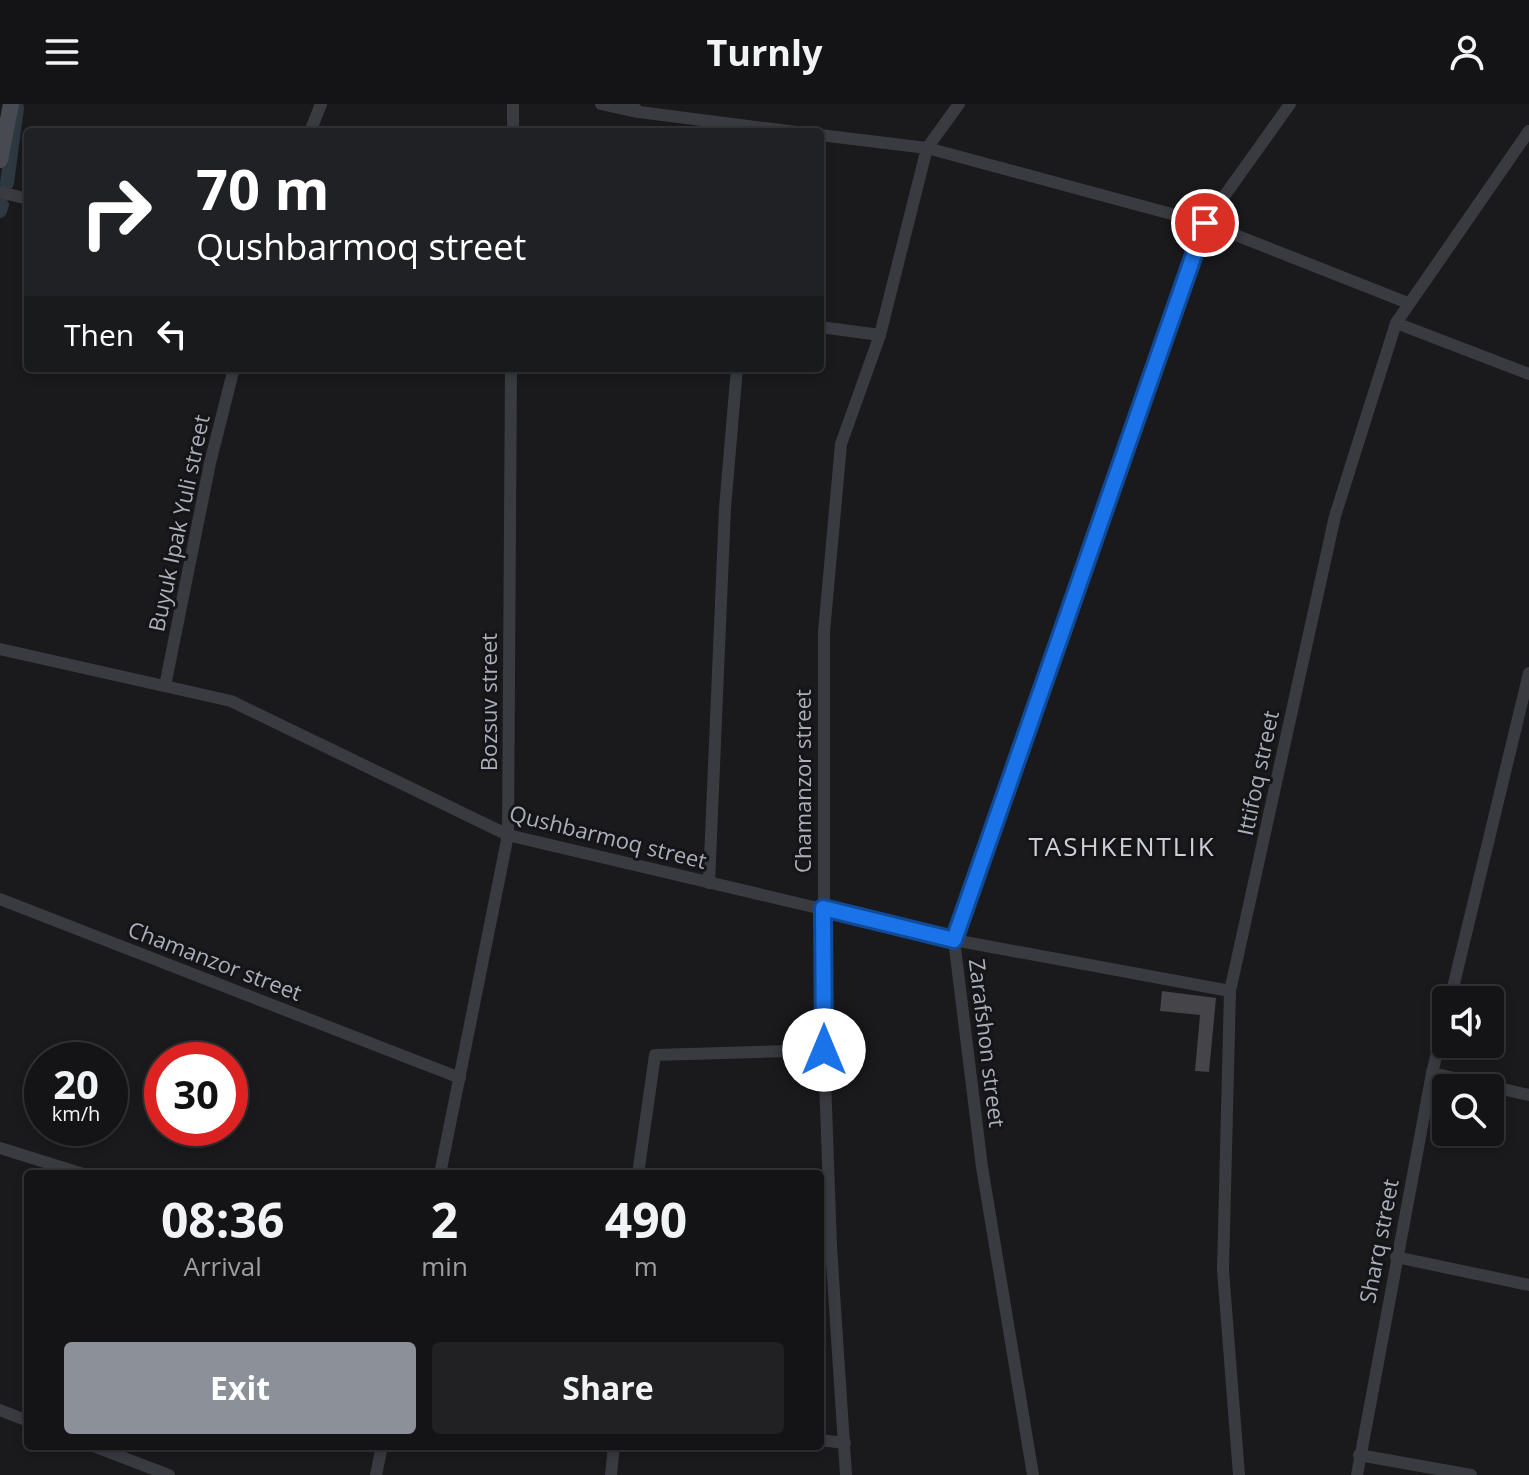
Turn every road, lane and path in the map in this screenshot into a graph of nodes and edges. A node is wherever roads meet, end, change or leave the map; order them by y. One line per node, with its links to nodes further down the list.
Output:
1 (11, 104): 14 (street)
2 (321, 104): 8 (street)
3 (513, 104): 9 (street)
4 (601, 104): 7 (street)
5 (959, 104): 13 (street)
6 (1290, 104): 17 (street, Zarafshon street)
7 (634, 108): 10 (street)
8 (312, 128)
9 (513, 128)
10 (769, 128)
11 (1529, 131): 18 (street, Ittifoq street)
12 (824, 135): 13 (street)
13 (927, 148): 17 (street); 21 (street, Chamanzor street)
14 (0, 160)
15 (0, 192): 16 (street)
16 (24, 198)
17 (1205, 223): 18 (street); 33 (street, Zarafshon street)
18 (1408, 303): 19 (street, Ittifoq street)
19 (1396, 323): 25 (street); 35 (street, Ittifoq street)
20 (824, 328): 21 (street)
21 (880, 335): 32 (street, Chamanzor street)
22 (233, 372): 28 (street, Buyuk Ipak Yuli street)
23 (511, 372): 29 (street, Bozsuv street)
24 (737, 372): 30 (street)
25 (1529, 374)
26 (0, 649): 28 (street, Qushbarmoq street)
27 (1529, 673): 34 (street)
28 (165, 686): 29 (street, Qushbarmoq street)
29 (508, 835): 30 (street, Qushbarmoq street); 39 (street, Bozsuv street)
30 (709, 883): 32 (street, Qushbarmoq street)
31 (0, 899): 39 (street, Chamanzor street)
32 (823, 908): 33 (street, Qushbarmoq street); 36 (street, Chamanzor street)
33 (954, 940): 35 (street, Qushbarmoq street); 60 (street, Zarafshon street)
34 (1453, 986)
35 (1230, 991): 61 (street, Ittifoq street)
36 (824, 1050): 44 (street); 45 (street, Chamanzor street)
37 (1436, 1058): 38 (street, Sharq street)
38 (1432, 1073): 40 (street); 46 (street, Sharq street)
39 (460, 1078): 43 (street, Bozsuv street)
40 (1529, 1095)
41 (0, 1148): 42 (street)
42 (70, 1170)
43 (441, 1170)
44 (639, 1170)
45 (826, 1246): 51 (street, Chamanzor street)
46 (1396, 1257): 47 (street); 55 (street, Sharq street)
47 (1529, 1285)
48 (0, 1410): 49 (street)
49 (24, 1419)
50 (824, 1440): 51 (street)
51 (845, 1443): 59 (street, Chamanzor street)
52 (103, 1450): 56 (street)
53 (381, 1450): 57 (street)
54 (614, 1450): 58 (street)
55 (1359, 1455): 62 (street, Sharq street); 63 (street)
56 (169, 1475)
57 (376, 1475)
58 (611, 1475)
59 (846, 1475)
60 (1033, 1475)
61 (1239, 1475)
62 (1357, 1475)
63 (1471, 1475)

